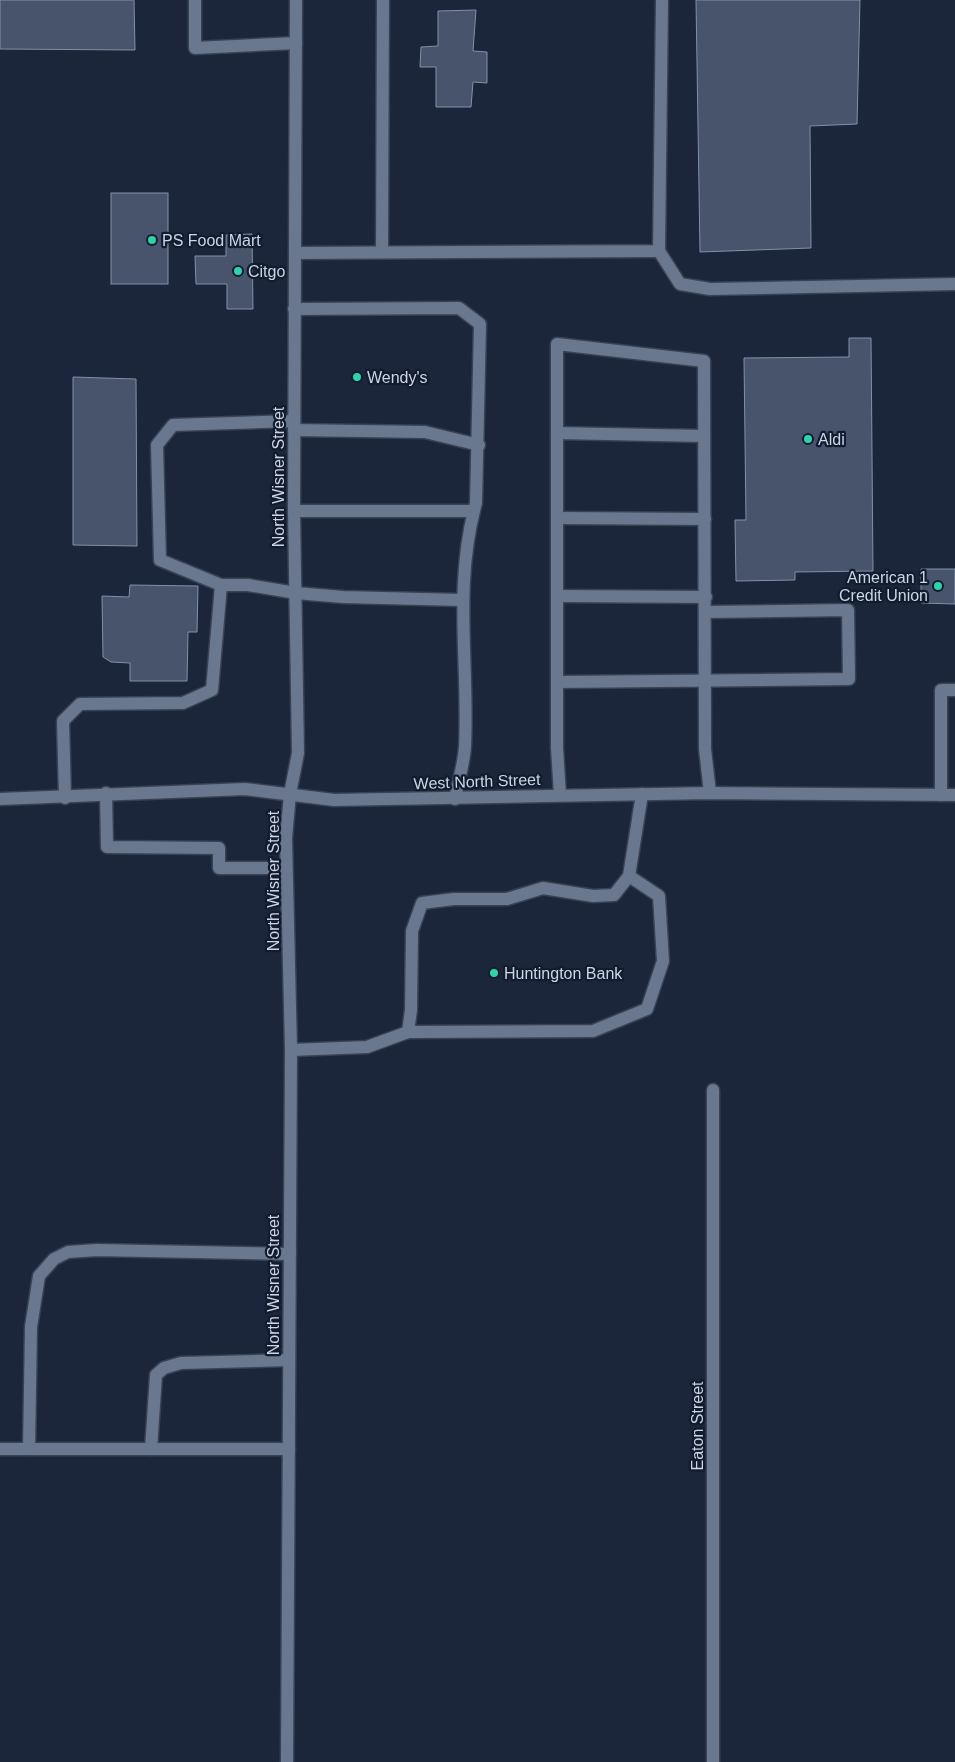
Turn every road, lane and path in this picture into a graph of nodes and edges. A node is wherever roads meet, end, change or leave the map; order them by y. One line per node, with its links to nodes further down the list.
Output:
1 (195, 0): 5 (street)
2 (296, 0): 5 (street, North Wisner Street)
3 (383, 0): 7 (street)
4 (662, 0): 6 (street)
5 (296, 43): 8 (street, North Wisner Street)
6 (659, 251): 7 (street); 9 (street)
7 (382, 252): 8 (street)
8 (295, 253): 10 (street, North Wisner Street)
9 (955, 284)
10 (294, 309): 11 (street, North Wisner Street); 14 (street)
11 (294, 426): 14 (street); 15 (street, North Wisner Street); 19 (street)
12 (557, 433): 13 (street); 13 (street); 17 (street)
13 (704, 436): 18 (street)
14 (479, 445): 16 (street)
15 (294, 511): 16 (street); 20 (street, North Wisner Street)
16 (473, 511): 23 (street)
17 (558, 518): 18 (street); 21 (street)
18 (705, 519): 22 (street)
19 (221, 586): 20 (street); 35 (street)
20 (296, 593): 23 (street); 30 (street, North Wisner Street)
21 (558, 596): 22 (street); 26 (street)
22 (706, 597): 24 (street)
23 (461, 600): 37 (street)
24 (706, 612): 25 (street); 25 (street)
25 (705, 681): 26 (street); 29 (street)
26 (558, 682): 32 (street)
27 (955, 690): 33 (street)
28 (106, 793): 30 (street, West North Street); 35 (street, West North Street); 38 (street)
29 (710, 793): 31 (street, West North Street); 33 (street, West North Street)
30 (290, 794): 37 (street, West North Street); 38 (street, North Wisner Street)
31 (642, 794): 32 (street, West North Street); 39 (street)
32 (560, 795): 37 (street, West North Street)
33 (941, 795): 34 (street, West North Street)
34 (955, 795)
35 (65, 798): 36 (street, West North Street)
36 (0, 799)
37 (455, 799)
38 (286, 868): 41 (street, North Wisner Street)
39 (629, 876): 40 (street); 40 (street)
40 (408, 1032): 41 (street)
41 (291, 1050): 43 (street, North Wisner Street)
42 (714, 1090): 50 (street, Eaton Street)
43 (290, 1254): 44 (street, North Wisner Street); 46 (street)
44 (289, 1360): 47 (street); 48 (street, North Wisner Street)
45 (0, 1449): 46 (street)
46 (29, 1449): 47 (street)
47 (151, 1449): 48 (street)
48 (289, 1449): 49 (street, North Wisner Street)
49 (287, 1762)
50 (713, 1762)

